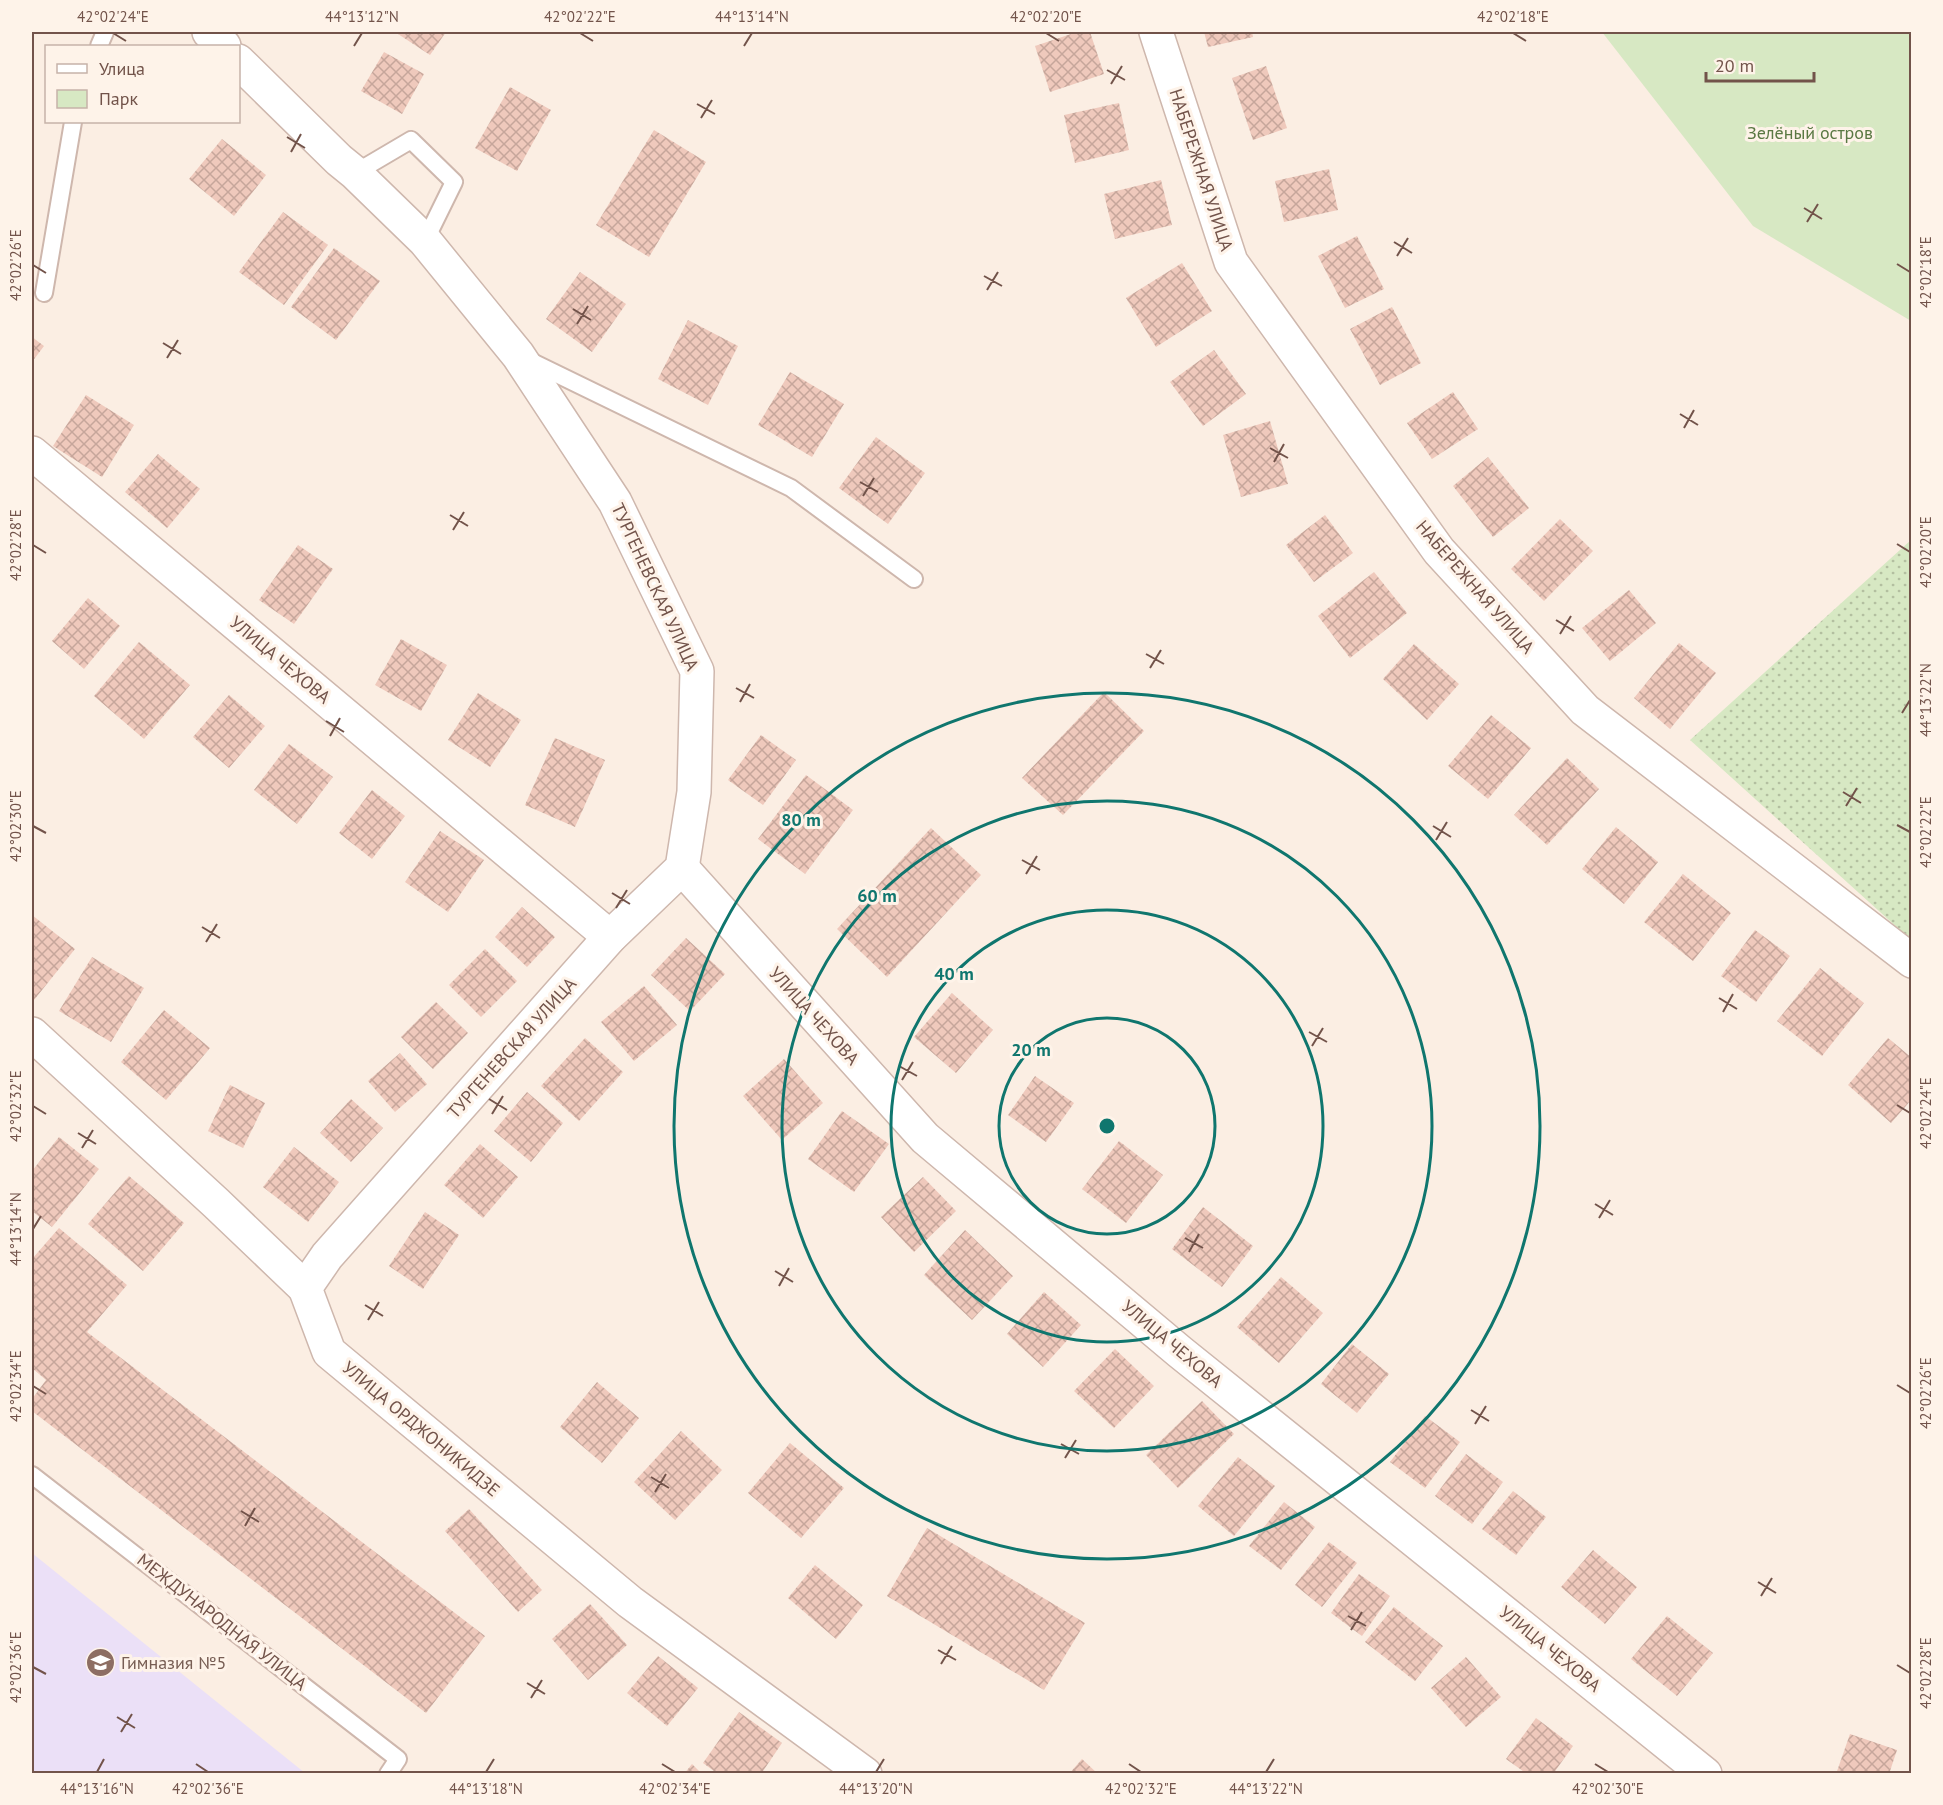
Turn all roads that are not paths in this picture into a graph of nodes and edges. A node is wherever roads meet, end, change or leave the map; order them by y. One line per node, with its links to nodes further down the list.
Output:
1 (209, 32): 3 (street)
2 (1156, 32): 14 (street, НАБЕРЕЖНАЯ УЛИЦА)
3 (223, 45)
4 (240, 63): 6 (street, ТУРГЕНЕВСКАЯ УЛИЦА)
5 (73, 123): 8 (lane)
6 (355, 173): 7 (street, ТУРГЕНЕВСКАЯ УЛИЦА); 7 (lane)
7 (424, 241): 9 (street, ТУРГЕНЕВСКАЯ УЛИЦА)
8 (44, 293)
9 (519, 355): 11 (lane); 12 (street, ТУРГЕНЕВСКАЯ УЛИЦА)
10 (32, 453): 13 (street, УЛИЦА ЧЕХОВА)
11 (914, 579)
12 (682, 868): 13 (street, ТУРГЕНЕВСКАЯ УЛИЦА); 20 (street, УЛИЦА ЧЕХОВА)
13 (610, 937): 16 (street, ТУРГЕНЕВСКАЯ УЛИЦА)
14 (1911, 961)
15 (32, 1034): 16 (street, УЛИЦА ОРДЖОНИКИДЗЕ)
16 (305, 1288): 19 (street, УЛИЦА ОРДЖОНИКИДЗЕ)
17 (32, 1475): 18 (lane, МЕЖДУНАРОДНАЯ УЛИЦА)
18 (388, 1773)
19 (865, 1773)
20 (1705, 1773)

